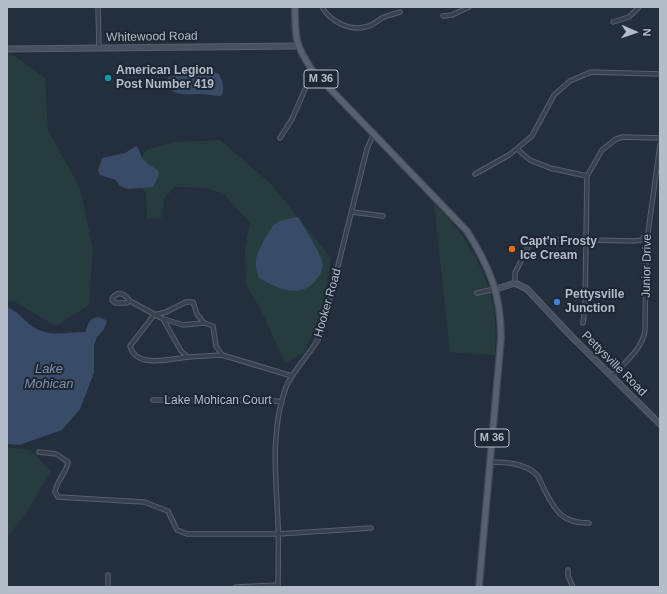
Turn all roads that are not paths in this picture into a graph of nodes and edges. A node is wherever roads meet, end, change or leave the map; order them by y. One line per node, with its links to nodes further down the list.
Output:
1 (98, 7): 10 (street)
2 (295, 7): 9 (main road, M 36)
3 (322, 7): 6 (street)
4 (469, 7): 7 (street)
5 (639, 7): 8 (street)
6 (400, 12)
7 (443, 16)
8 (613, 22)
9 (297, 46): 10 (street, Whitewood Road); 12 (main road, M 36)
10 (99, 48): 11 (street, Whitewood Road)
11 (7, 49)
12 (313, 71): 14 (main road, M 36); 15 (street)
13 (660, 74): 18 (street)
14 (374, 133): 21 (street, Hooker Road); 26 (main road, M 36)
15 (280, 138)
16 (660, 138): 20 (street)
17 (660, 145): 23 (street, Junior Drive)
18 (518, 149): 19 (street); 20 (street)
19 (475, 174)
20 (587, 176): 24 (street)
21 (352, 212): 22 (street); 35 (street, Hooker Road)
22 (383, 216)
23 (647, 235): 24 (street); 36 (street, Junior Drive)
24 (586, 240): 25 (street); 31 (street)
25 (515, 283): 26 (street); 36 (street, Pettysville Road)
26 (496, 289): 27 (street); 41 (main road, M 36)
27 (477, 293)
28 (130, 301): 29 (street)
29 (154, 315): 30 (street); 32 (street); 34 (street)
30 (163, 319): 32 (street); 34 (street)
31 (583, 322)
32 (204, 323): 33 (street)
33 (222, 354): 34 (street); 35 (street)
34 (188, 357)
35 (292, 376): 38 (street, Hooker Road)
36 (612, 376): 39 (street, Pettysville Road)
37 (153, 400): 38 (street, Lake Mohican Court)
38 (282, 402): 44 (street, Hooker Road)
39 (660, 424)
40 (39, 452): 44 (street)
41 (490, 462): 42 (street); 50 (main road, M 36)
42 (589, 523)
43 (371, 528): 44 (street)
44 (278, 534): 47 (street, Hooker Road)
45 (568, 570): 51 (street)
46 (108, 575): 48 (street)
47 (278, 586): 49 (street)
48 (108, 587)
49 (236, 587)
50 (479, 587)
51 (573, 587)

